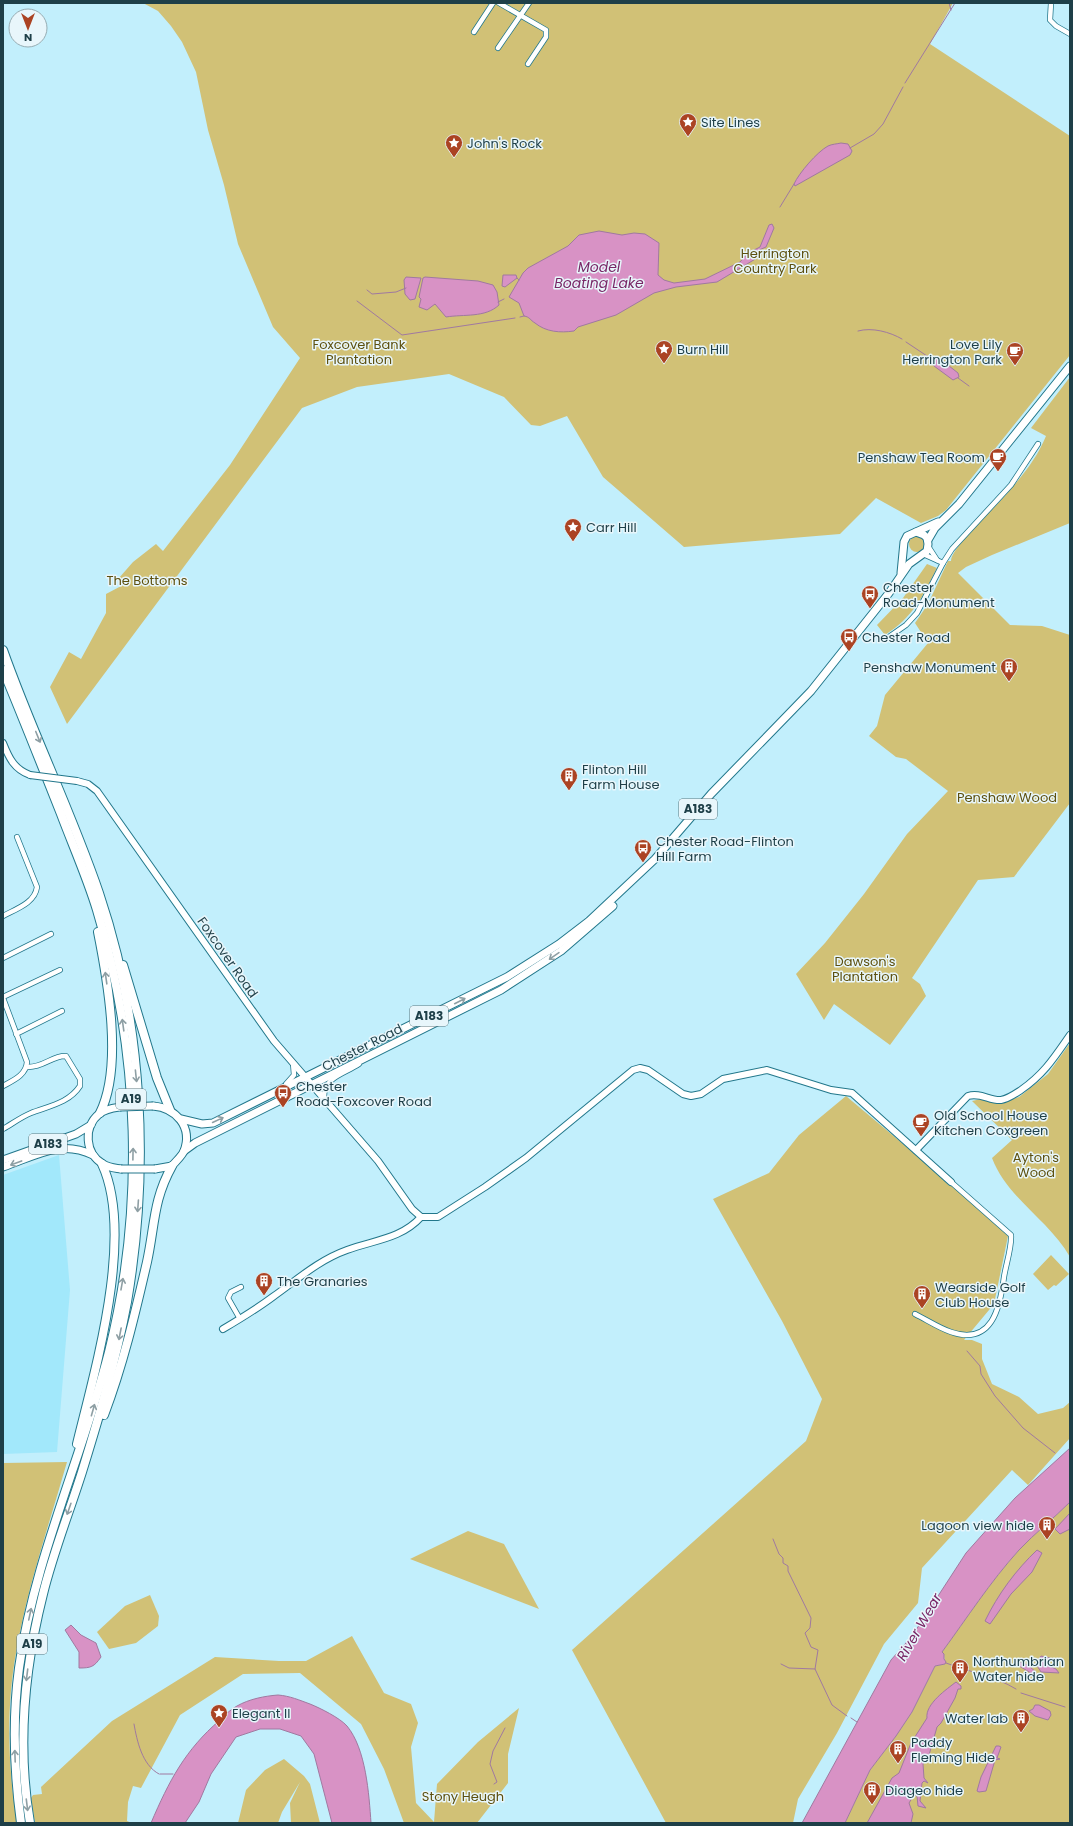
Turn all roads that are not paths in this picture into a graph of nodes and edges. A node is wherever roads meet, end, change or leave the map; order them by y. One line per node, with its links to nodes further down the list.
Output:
1 (493, 3): 6 (street)
2 (499, 3): 5 (street)
3 (529, 3): 5 (street)
4 (1051, 3): 7 (street)
5 (520, 15): 8 (street); 9 (street)
6 (474, 32)
7 (1070, 34)
8 (498, 48)
9 (528, 64)
10 (1070, 366): 12 (main road)
11 (1038, 444): 18 (street)
12 (942, 520): 13 (main road); 14 (main road)
13 (916, 532): 14 (main road); 15 (main road)
14 (928, 543): 16 (main road); 17 (street)
15 (904, 547): 16 (main road); 19 (main road, Chester Road / A183)
16 (920, 555): 17 (street); 19 (main road, A183)
17 (938, 560): 18 (street)
18 (942, 563): 20 (street)
19 (901, 575): 25 (main road, Chester Road / A183)
20 (886, 639)
21 (3, 650): 27 (highway, A19, one-way to 27)
22 (3, 670): 26 (highway, A19)
23 (3, 744): 37 (street, Foxcover Road, bridge)
24 (17, 837): 28 (street)
25 (653, 861): 36 (main road, Chester Road / A183, one-way to 36); 39 (main road, Chester Road / A183, one-way to 25)
26 (82, 867): 45 (highway, A19, one-way to 26); 63 (highway, A19, one-way to 26)
27 (99, 894): 44 (highway); 62 (highway, A19, one-way to 62)
28 (3, 916)
29 (51, 934): 30 (street)
30 (3, 958)
31 (60, 970): 32 (street)
32 (3, 998): 34 (street)
33 (62, 1011): 34 (street)
34 (16, 1034): 38 (street)
35 (1070, 1035): 49 (street)
36 (370, 1057): 40 (main road, Chester Road / A183); 42 (street)
37 (292, 1062): 39 (street, Foxcover Road); 43 (street)
38 (27, 1067): 41 (street); 48 (street)
39 (306, 1076): 40 (street, Foxcover Road); 43 (main road, Chester Road / A183)
40 (313, 1085): 42 (street, Foxcover Road); 50 (main road, Chester Road / A183)
41 (3, 1086)
42 (324, 1097): 57 (street, Foxcover Road)
43 (262, 1098): 46 (main road, Chester Road / A183, one-way to 43)
44 (170, 1110): 45 (main road, bridge); 46 (main road)
45 (100, 1113): 47 (main road)
46 (181, 1118): 50 (main road)
47 (91, 1125): 51 (main road); 52 (main road, A183)
48 (3, 1128)
49 (916, 1150): 56 (street); 57 (street)
50 (184, 1151): 54 (main road)
51 (93, 1155): 53 (main road); 55 (main road, A183, one-way to 55)
52 (3, 1160)
53 (102, 1164): 54 (main road, bridge); 63 (highway)
54 (172, 1166): 62 (highway)
55 (3, 1167)
56 (952, 1182): 59 (street)
57 (421, 1217): 60 (street)
58 (241, 1287): 60 (street)
59 (915, 1314)
60 (240, 1319): 61 (street)
61 (222, 1329)
62 (82, 1472): 65 (highway, A19, one-way to 65)
63 (63, 1500): 64 (highway, A19, one-way to 63)
64 (21, 1823)
65 (30, 1823)

